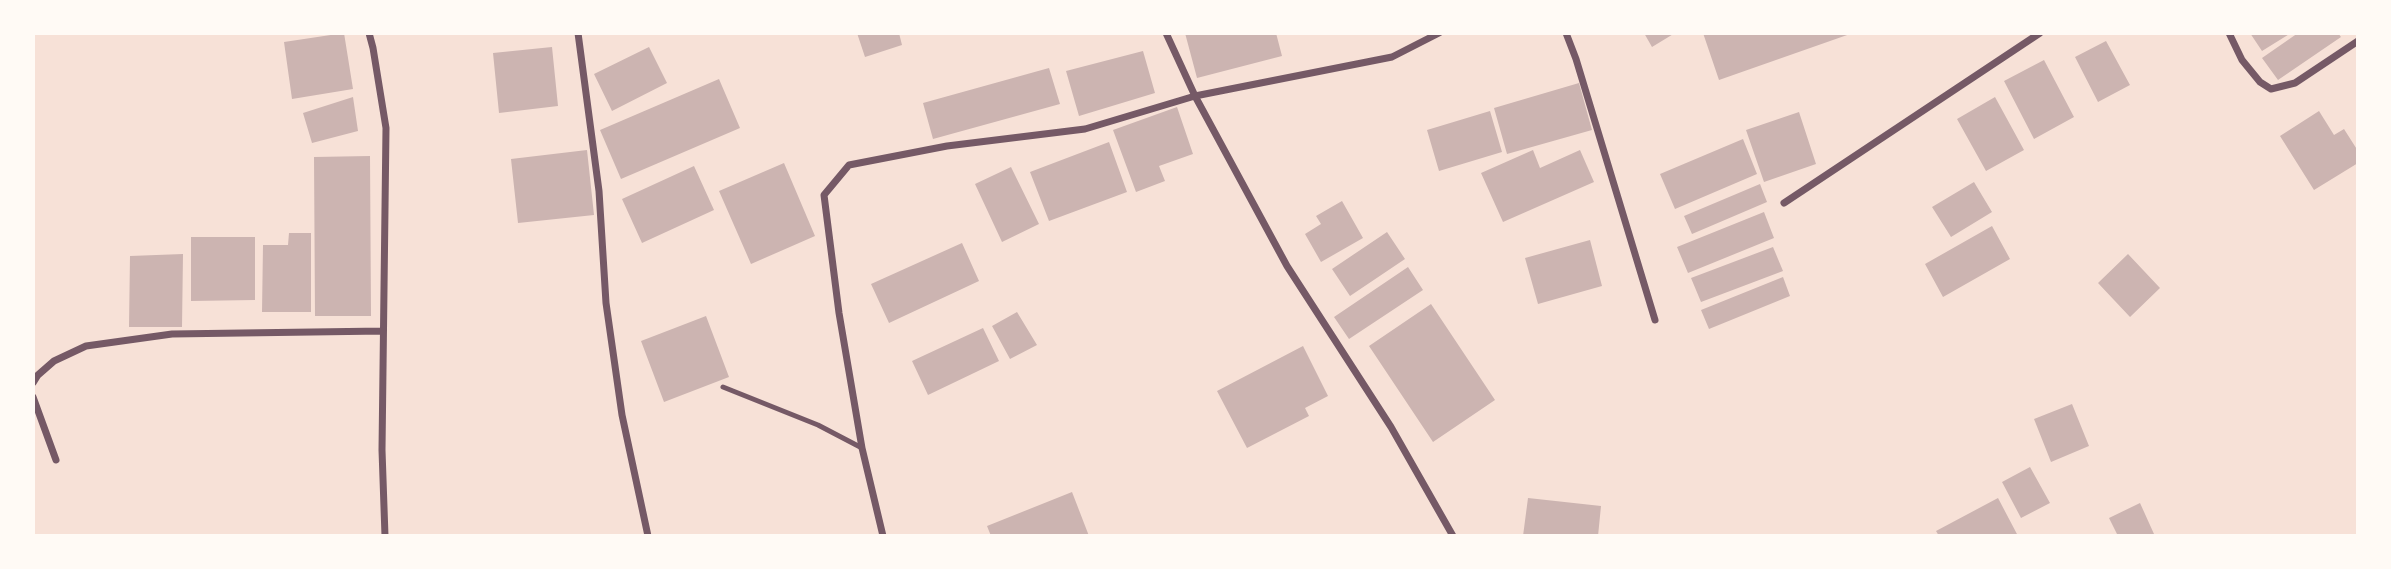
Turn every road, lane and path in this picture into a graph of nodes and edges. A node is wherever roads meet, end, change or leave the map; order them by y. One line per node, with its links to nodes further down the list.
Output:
1 (369, 33): 12 (street)
2 (578, 33): 19 (street)
3 (1166, 33): 9 (street)
4 (1440, 33): 9 (street)
5 (1566, 33): 11 (street)
6 (2039, 33): 10 (street)
7 (2229, 33): 8 (street)
8 (2358, 41)
9 (1195, 96): 16 (street); 21 (street)
10 (1784, 203)
11 (1655, 320)
12 (383, 331): 13 (street); 18 (street)
13 (33, 383)
14 (723, 387): 16 (lane)
15 (33, 397): 17 (street)
16 (862, 448): 20 (street)
17 (56, 460)
18 (385, 536)
19 (648, 536)
20 (883, 536)
21 (1453, 536)

